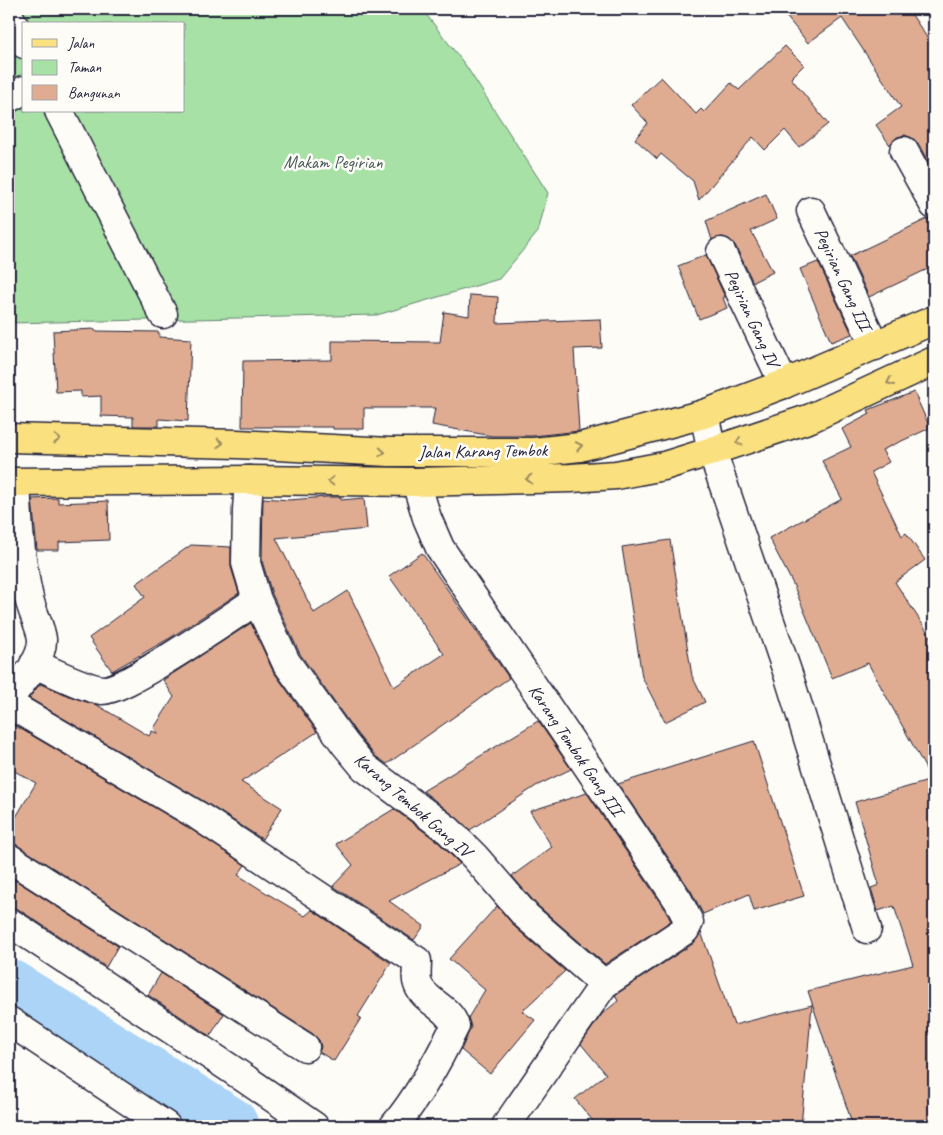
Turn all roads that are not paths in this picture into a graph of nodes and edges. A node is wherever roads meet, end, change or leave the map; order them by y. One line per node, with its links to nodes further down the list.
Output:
1 (9, 16): 2 (street)
2 (22, 40)
3 (22, 91): 4 (street)
4 (9, 98)
5 (60, 112): 10 (street)
6 (904, 150): 7 (street)
7 (934, 205)
8 (810, 211): 12 (street, Pegirian Gang III)
9 (721, 252): 14 (street, Pegirian Gang IV)
10 (163, 314)
11 (934, 320): 12 (main road, Jalan Karang Tembok)
12 (875, 346): 14 (main road, Jalan Karang Tembok)
13 (933, 365): 18 (main road, Jalan Karang Tembok, one-way to 18)
14 (784, 384): 15 (main road, Jalan Karang Tembok)
15 (704, 414): 17 (main road, Jalan Karang Tembok, one-way to 15); 18 (street)
16 (9, 438): 17 (main road, Jalan Karang Tembok, one-way to 17)
17 (98, 440): 20 (main road)
18 (712, 451): 21 (main road, Jalan Karang Tembok, one-way to 21); 29 (street)
19 (249, 480): 20 (main road, Jalan Karang Tembok); 21 (main road, Jalan Karang Tembok, one-way to 19); 23 (street, Karang Tembok Gang IV)
20 (97, 482): 22 (main road, Jalan Karang Tembok)
21 (416, 482): 30 (street, Karang Tembok Gang III)
22 (12, 483): 24 (street)
23 (257, 600): 24 (street); 30 (street, Karang Tembok Gang IV)
24 (34, 664): 25 (street)
25 (9, 698)
26 (9, 704): 35 (street)
27 (9, 858): 32 (street)
28 (9, 922): 34 (street)
29 (867, 929)
30 (604, 984): 36 (street)
31 (9, 1021): 33 (street)
32 (305, 1047)
33 (166, 1126)
34 (314, 1126)
35 (394, 1126)
36 (506, 1126)

